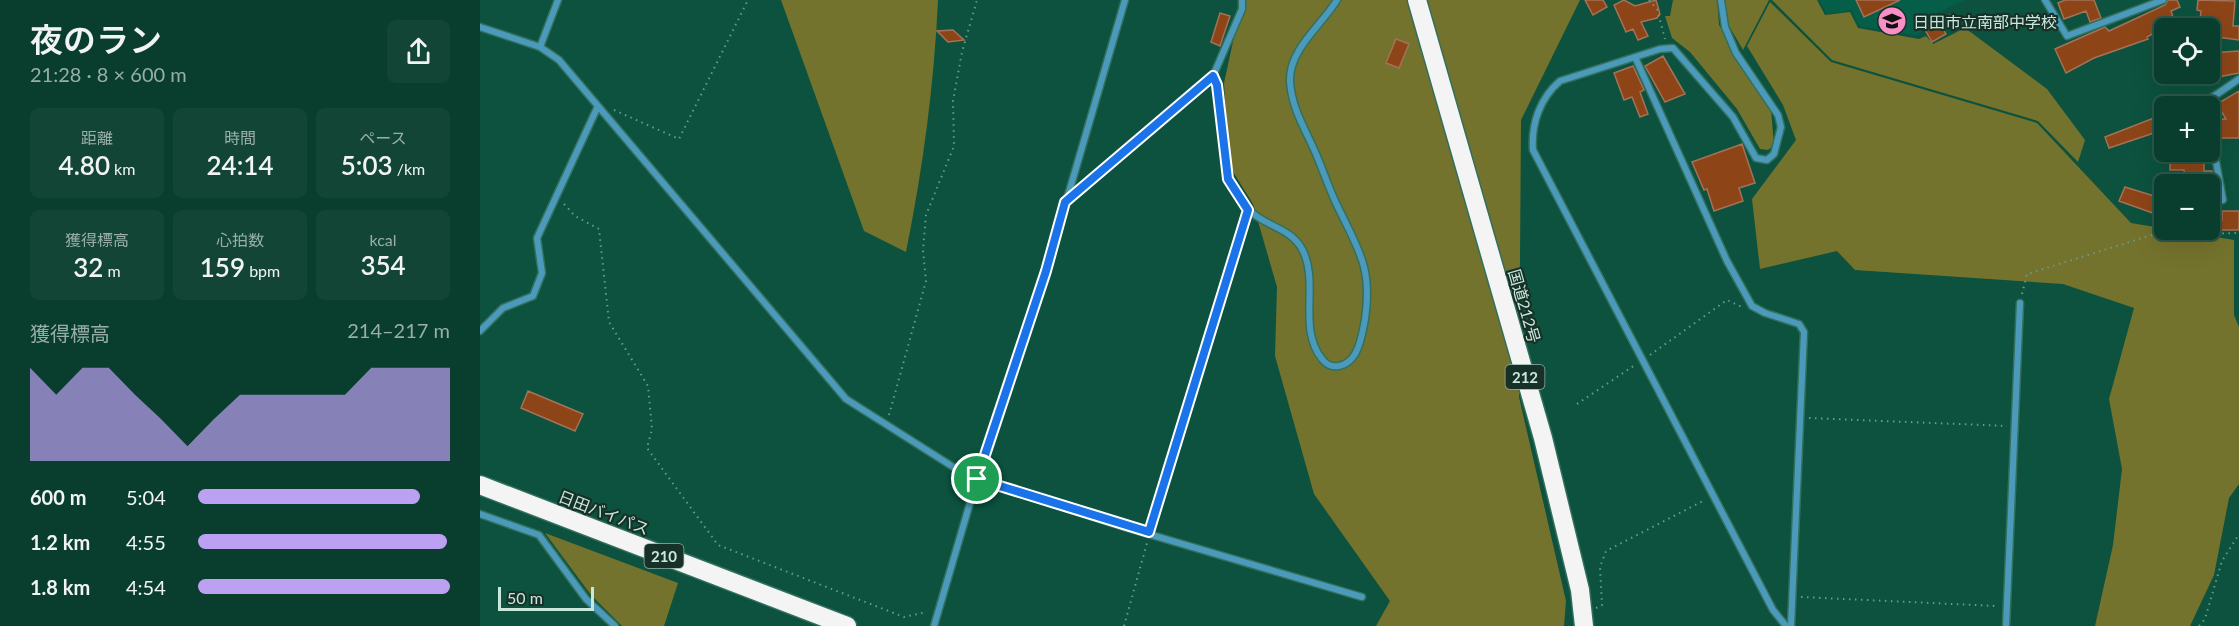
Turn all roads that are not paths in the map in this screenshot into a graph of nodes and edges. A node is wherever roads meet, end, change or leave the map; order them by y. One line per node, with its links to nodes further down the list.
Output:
1 (558, 0): 10 (street)
2 (1125, 0): 18 (street)
3 (1242, 0): 12 (street)
4 (1337, 0): 12 (street)
5 (1417, 0): 28 (highway, 国道212号 / 212)
6 (1720, 0): 11 (street)
7 (2045, 0): 8 (street)
8 (2163, 0)
9 (480, 27): 10 (street)
10 (540, 47): 15 (street)
11 (1635, 57): 29 (street); 30 (street)
12 (1213, 76): 18 (street)
13 (2239, 78): 14 (street)
14 (2213, 96)
15 (601, 108): 20 (street); 21 (street)
16 (2220, 184): 17 (street)
17 (2220, 200)
18 (1065, 202): 21 (street)
19 (2020, 303): 31 (street)
20 (480, 330)
21 (977, 479): 24 (street); 27 (street)
22 (480, 485): 26 (highway, 日田バイパス / 210)
23 (480, 514): 25 (street)
24 (1362, 597)
25 (615, 626)
26 (848, 626)
27 (934, 626)
28 (1584, 626)
29 (1786, 626)
30 (1791, 626)
31 (2007, 626)

